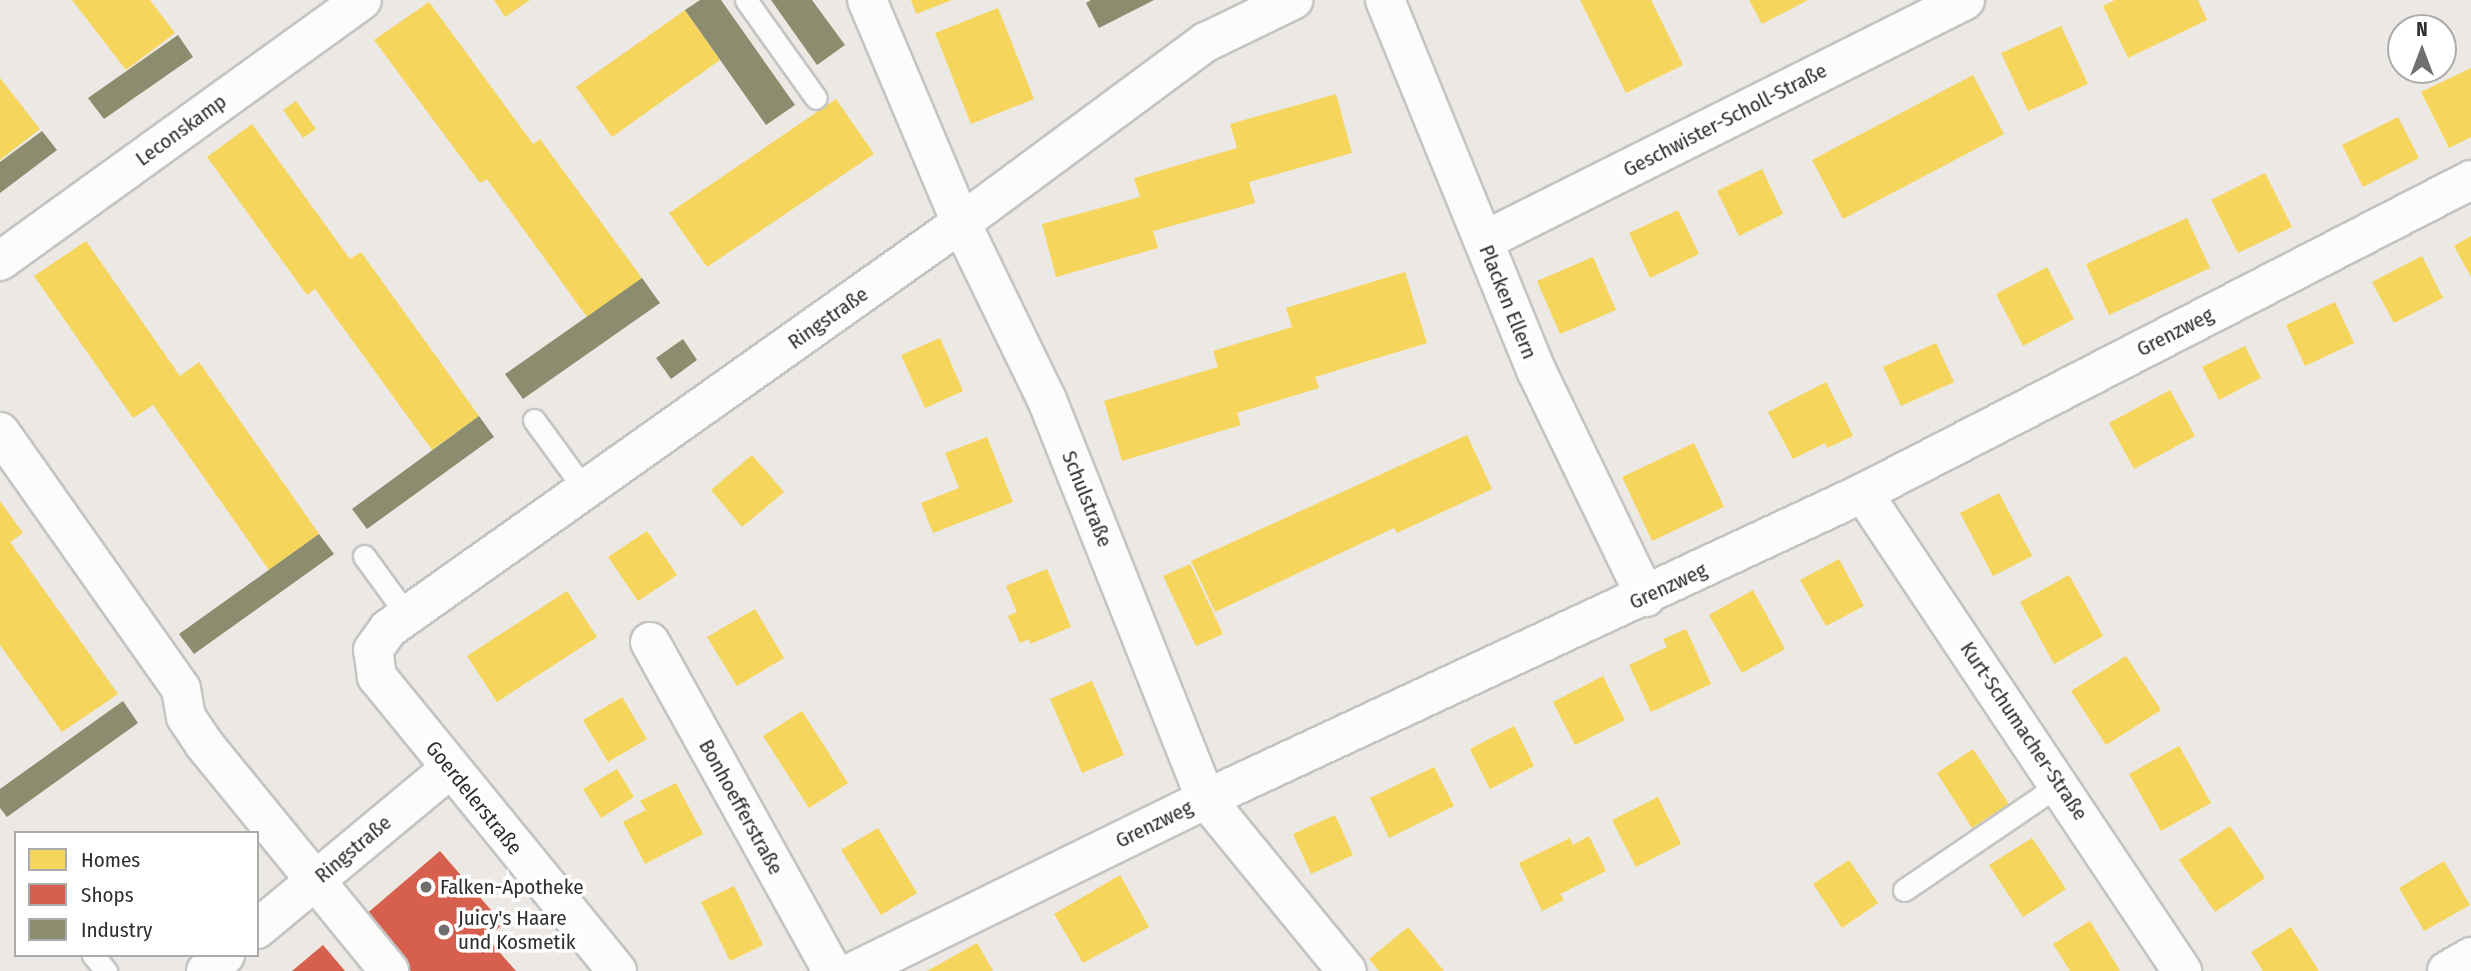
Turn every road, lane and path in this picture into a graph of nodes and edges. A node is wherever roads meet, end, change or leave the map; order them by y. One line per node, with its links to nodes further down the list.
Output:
1 (362, 0): 11 (street, Leconskamp)
2 (746, 0): 7 (lane)
3 (867, 0): 9 (street, Schulstraße)
4 (1293, 0): 9 (street, Ringstraße)
5 (1385, 0): 10 (street, Placken Ellern)
6 (1965, 0): 10 (street, Geschwister-Scholl-Straße)
7 (816, 98)
8 (2471, 180): 15 (street, Grenzweg)
9 (961, 223): 14 (street, Ringstraße); 23 (street, Schulstraße)
10 (1484, 241): 17 (street, Placken Ellern)
11 (0, 261)
12 (534, 420): 14 (lane)
13 (0, 432): 24 (street)
14 (585, 490): 18 (street, Ringstraße)
15 (1863, 493): 17 (street, Grenzweg); 22 (street, Kurt-Schumacher-Straße)
16 (364, 556): 18 (lane)
17 (1646, 597): 23 (street, Grenzweg)
18 (407, 615): 20 (street, Ringstraße)
19 (650, 642): 34 (street, Bonhoefferstraße)
20 (373, 650): 21 (street, Goerdelerstraße)
21 (450, 769): 24 (street, Ringstraße); 33 (street, Goerdelerstraße)
22 (2060, 784): 25 (lane); 37 (street, Kurt-Schumacher-Straße)
23 (1206, 799): 35 (street, Grenzweg); 36 (street, Schulstraße)
24 (315, 880): 26 (street, Ringstraße); 32 (street)
25 (1904, 890)
26 (259, 927)
27 (95, 957): 30 (lane)
28 (223, 957): 31 (street)
29 (2471, 957): 38 (street)
30 (106, 971)
31 (206, 971)
32 (389, 971)
33 (617, 971)
34 (832, 971)
35 (855, 971)
36 (1347, 971)
37 (2182, 971)
38 (2447, 971)

